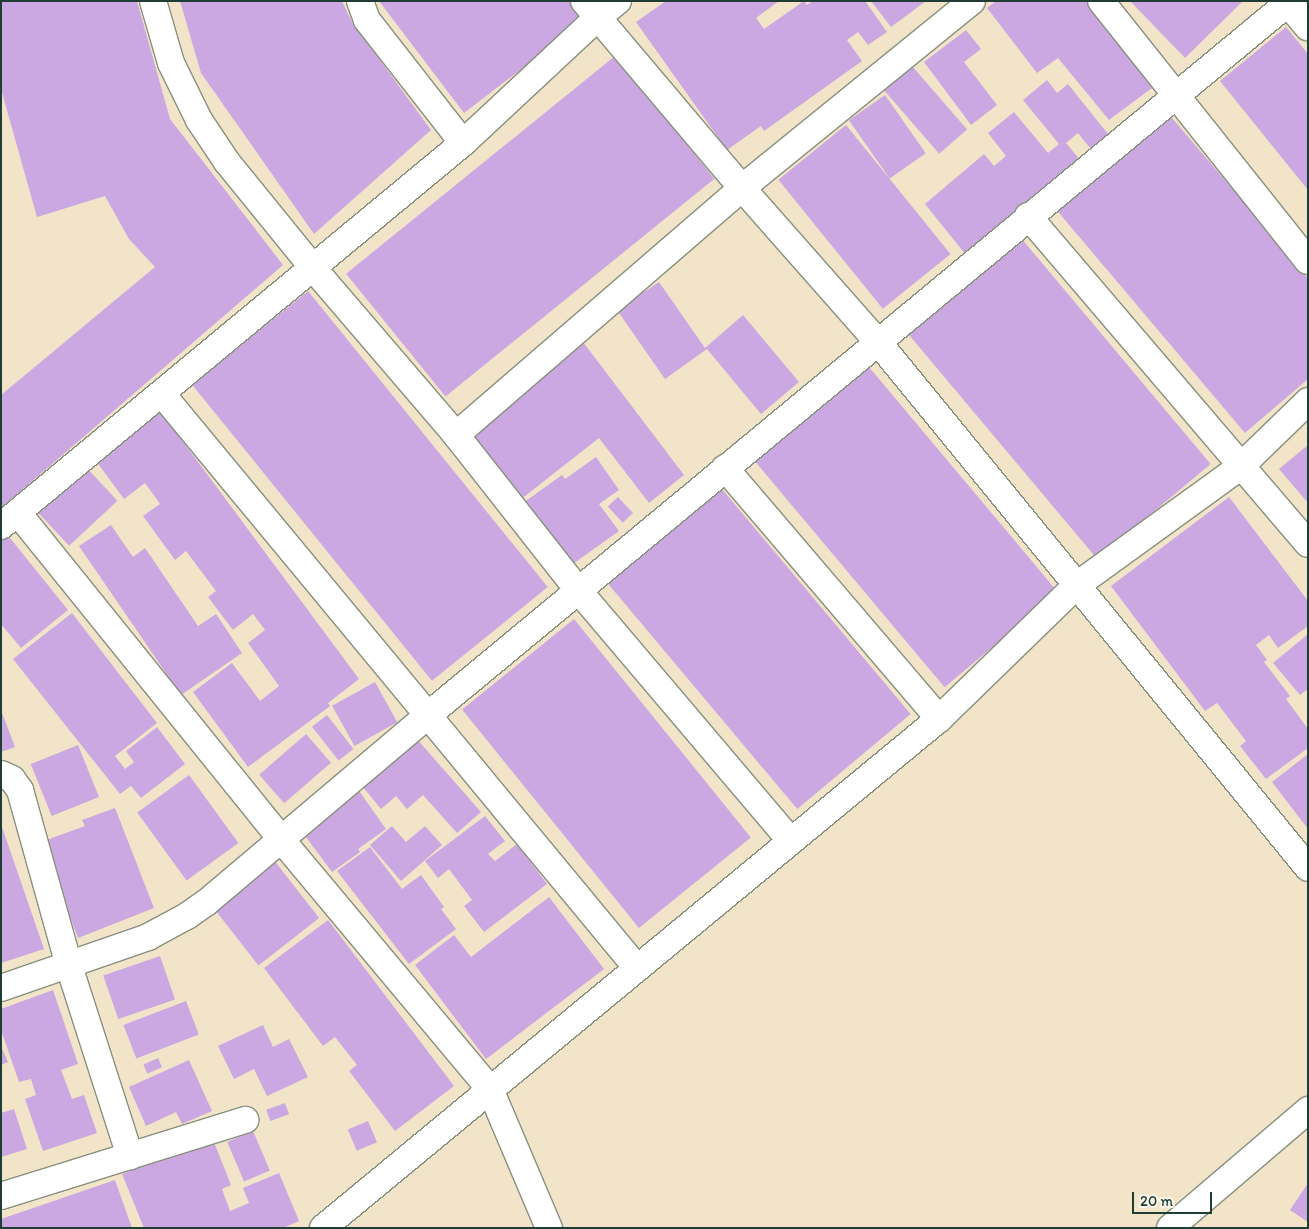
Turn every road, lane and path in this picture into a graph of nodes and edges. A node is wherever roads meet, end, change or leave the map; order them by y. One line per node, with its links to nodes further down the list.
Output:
1 (153, 1): 14 (street)
2 (360, 1): 10 (street)
3 (618, 1): 7 (street)
4 (972, 1): 11 (street)
5 (1101, 1): 9 (street)
6 (1287, 2): 8 (street); 9 (street)
7 (591, 10): 10 (street); 11 (street)
8 (1308, 26)
9 (1176, 95): 12 (street); 13 (street)
10 (463, 143): 14 (street)
11 (742, 188): 15 (street); 18 (street)
12 (1028, 216): 15 (street); 19 (street)
13 (1308, 261)
14 (313, 268): 16 (street); 18 (street)
15 (878, 342): 20 (street); 23 (street)
16 (162, 394): 21 (street); 25 (street)
17 (1308, 401): 19 (street)
18 (456, 435): 24 (street)
19 (1240, 466): 22 (street); 23 (street)
20 (725, 468): 24 (street); 26 (street)
21 (10, 520): 28 (street)
22 (1308, 544)
23 (1076, 585): 26 (street); 30 (street)
24 (578, 590): 25 (street); 29 (street)
25 (427, 716): 28 (street); 32 (street)
26 (939, 719): 29 (street)
27 (1, 774): 31 (street)
28 (280, 838): 31 (street); 34 (street)
29 (791, 841): 32 (street)
30 (1308, 868)
31 (69, 966): 33 (street); 37 (street)
32 (637, 968): 34 (street)
33 (1, 988)
34 (490, 1089): 39 (street); 40 (street)
35 (1308, 1110): 41 (street)
36 (245, 1120): 37 (street)
37 (130, 1156): 38 (street)
38 (1, 1196)
39 (323, 1228)
40 (549, 1228)
41 (1170, 1228)

